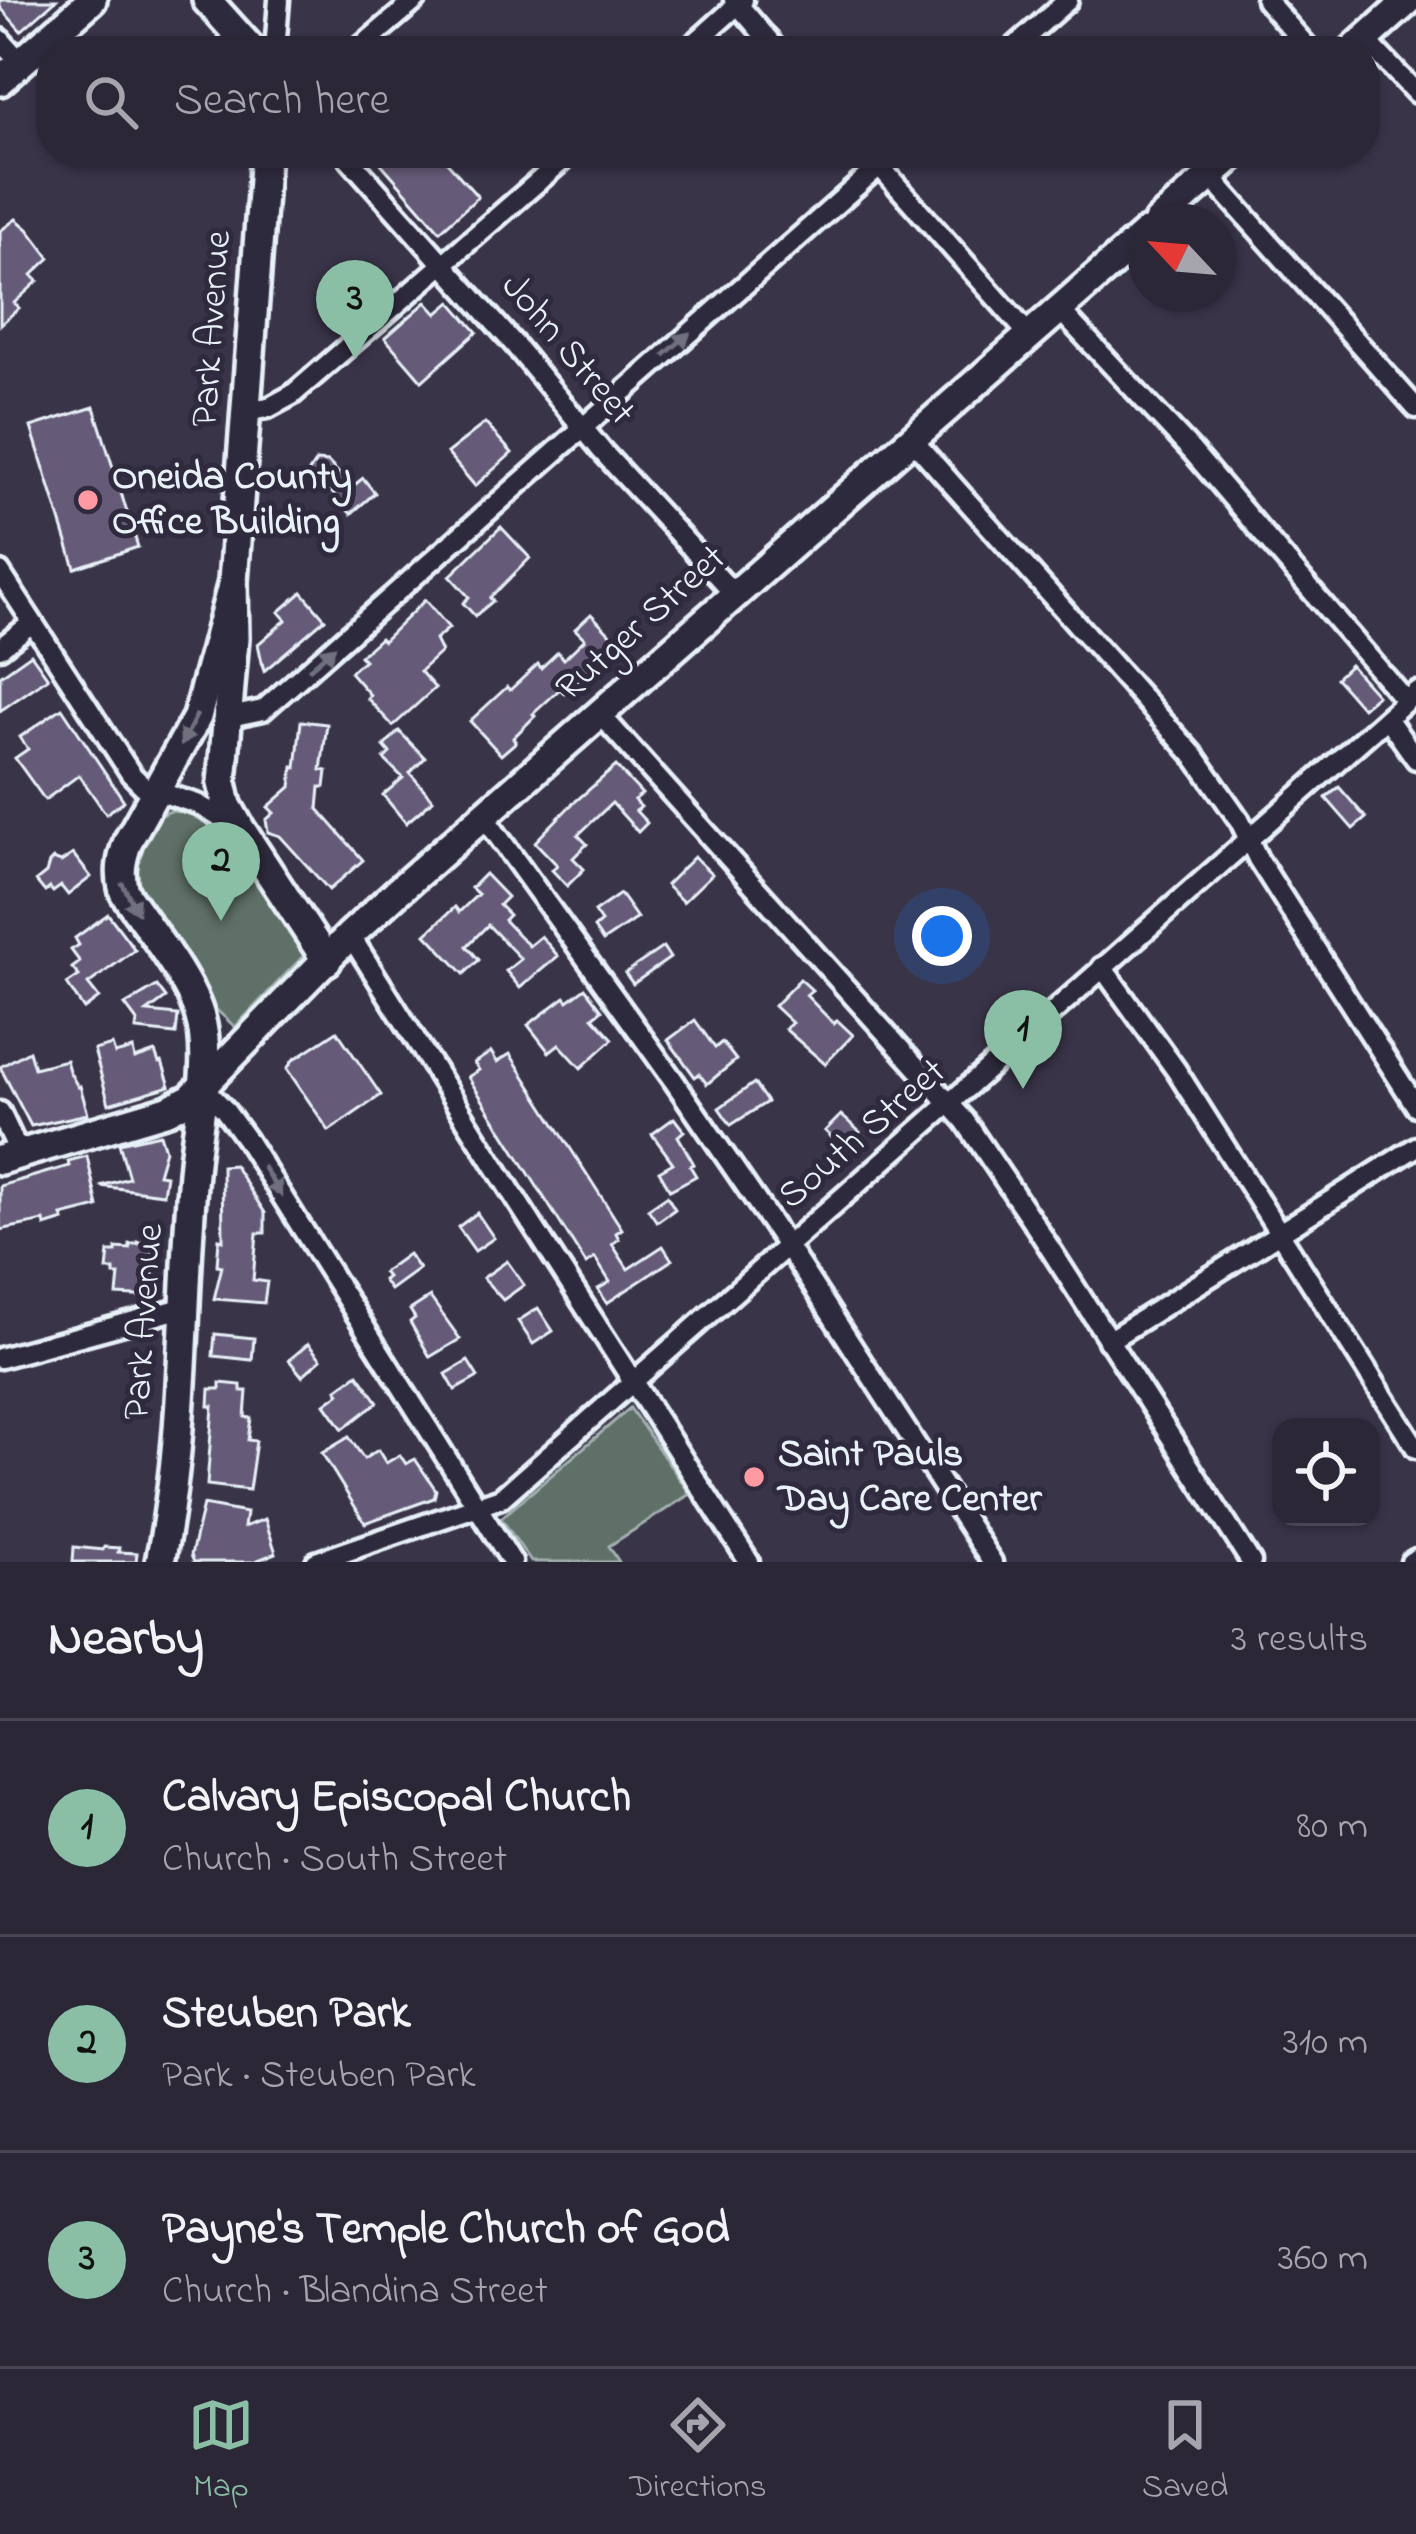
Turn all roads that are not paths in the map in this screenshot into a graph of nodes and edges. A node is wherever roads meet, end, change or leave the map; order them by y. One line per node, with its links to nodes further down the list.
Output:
1 (92, 0): 9 (street)
2 (207, 0): 10 (street)
3 (278, 0): 11 (street)
4 (416, 0): 12 (street)
5 (1068, 0): 15 (street)
6 (1266, 0): 16 (street)
7 (1409, 0): 17 (street)
8 (738, 2): 13 (street); 14 (street)
9 (51, 36)
10 (239, 36)
11 (275, 36)
12 (374, 36)
13 (702, 36)
14 (766, 36)
15 (1027, 36)
16 (1298, 36)
17 (1369, 36)
18 (0, 40): 21 (street)
19 (36, 49): 21 (street)
20 (1380, 63): 22 (street)
21 (10, 72)
22 (1416, 93)
23 (265, 168): 36 (street, Park Avenue)
24 (357, 168): 32 (street, John Street)
25 (554, 168): 32 (street)
26 (868, 168): 37 (street, one-way to 26)
27 (889, 168): 34 (street)
28 (1219, 168): 29 (street)
29 (1210, 176): 30 (street); 35 (street)
30 (1178, 204)
31 (1128, 249): 33 (street, Rutger Street)
32 (443, 265): 36 (street); 37 (street, John Street)
33 (1060, 310): 34 (street, Rutger Street); 44 (street)
34 (1030, 336): 38 (street, Rutger Street)
35 (1416, 408)
36 (248, 411): 40 (street, Park Avenue)
37 (583, 428): 41 (street, John Street); 46 (street, one-way to 37)
38 (911, 438): 41 (street, Rutger Street); 52 (street)
39 (0, 572): 42 (street)
40 (233, 582): 46 (street, Park Avenue); 49 (street, Park Avenue, one-way to 49)
41 (734, 594): 45 (street, Rutger Street)
42 (32, 622): 43 (street); 49 (street)
43 (0, 648)
44 (1411, 697): 47 (street, South Street)
45 (600, 714): 50 (street, Rutger Street); 59 (street)
46 (225, 718): 51 (street, Park Avenue)
47 (1387, 718): 48 (street); 52 (street, South Street)
48 (1416, 759)
49 (156, 792): 51 (street); 56 (street, Park Avenue, one-way to 56)
50 (483, 815): 53 (street, Rutger Street); 65 (street)
51 (240, 828): 54 (street, Park Avenue)
52 (1247, 838): 55 (street, South Street); 60 (street)
53 (350, 935): 54 (street, Rutger Street); 69 (street)
54 (327, 961): 57 (street, Rutger Street)
55 (1102, 967): 59 (street, South Street); 64 (street)
56 (191, 992): 57 (street); 58 (street, Park Avenue)
57 (243, 1046): 58 (street, Rutger Street)
58 (203, 1087): 63 (street, Rutger Street); 66 (street, Park Avenue); 71 (street, one-way to 71)
59 (949, 1104): 65 (street, South Street); 67 (street)
60 (1416, 1106)
61 (0, 1112): 63 (street)
62 (1416, 1147): 64 (street)
63 (10, 1157)
64 (1279, 1234): 67 (street); 70 (street)
65 (787, 1246): 69 (street, South Street); 76 (street)
66 (186, 1307): 68 (street); 72 (street, Park Avenue)
67 (1108, 1341): 77 (street)
68 (0, 1358)
69 (633, 1381): 71 (street, South Street); 75 (street)
70 (1416, 1448)
71 (477, 1508): 73 (street, South Street); 74 (street)
72 (160, 1562)
73 (316, 1562)
74 (512, 1562)
75 (749, 1562)
76 (992, 1562)
77 (1251, 1562)

